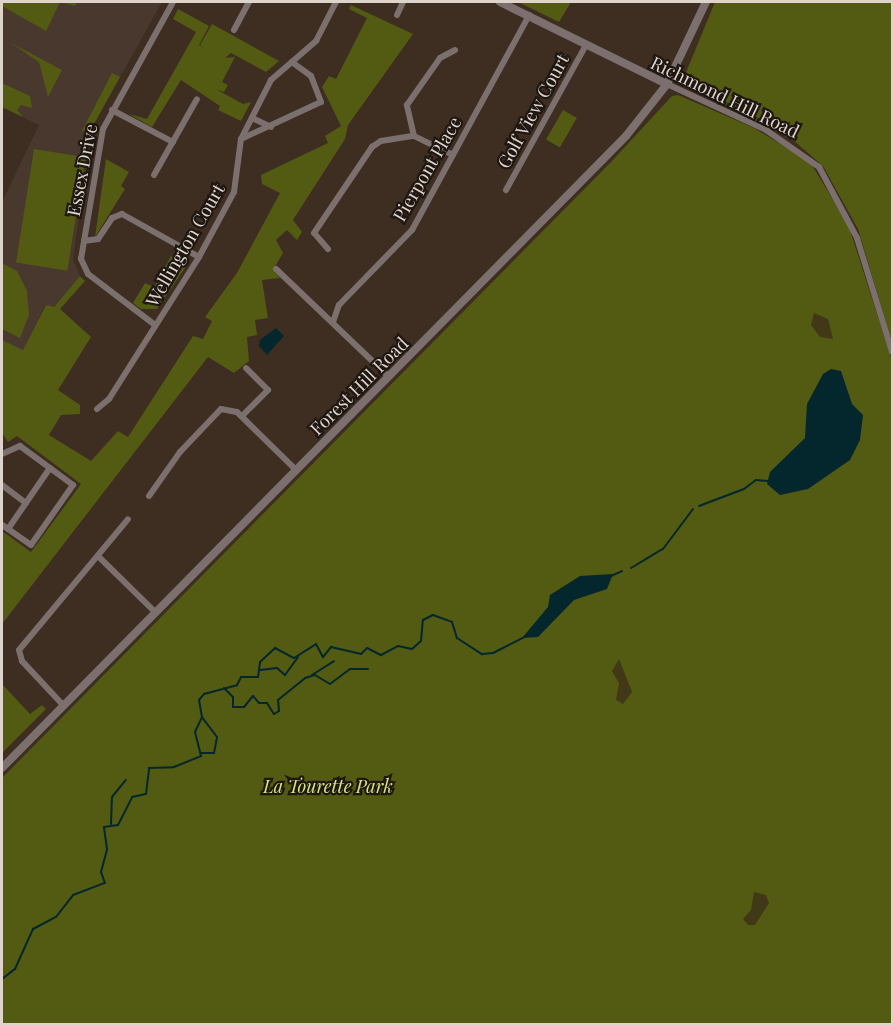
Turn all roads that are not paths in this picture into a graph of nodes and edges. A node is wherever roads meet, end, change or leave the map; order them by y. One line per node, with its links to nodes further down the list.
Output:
1 (173, 2): 15 (street, Essex Drive)
2 (249, 2): 9 (street)
3 (336, 2): 12 (street, Wellington Court)
4 (403, 2): 7 (street)
5 (500, 2): 8 (street, Richmond Hill Road)
6 (706, 2): 13 (street, Forest Hill Road)
7 (397, 15)
8 (529, 15): 10 (street, Richmond Hill Road); 21 (street, Pierpont Place)
9 (234, 30)
10 (586, 45): 13 (street, Richmond Hill Road); 23 (street, Golf View Court)
11 (455, 50): 18 (street)
12 (292, 62): 16 (street, Wellington Court); 17 (street)
13 (667, 84): 30 (street, Richmond Hill Road); 32 (street, Forest Hill Road)
14 (197, 99): 20 (street)
15 (112, 110): 20 (street); 24 (street, Essex Drive)
16 (252, 118): 17 (street); 19 (street, Wellington Court)
17 (271, 128): 19 (street)
18 (414, 136): 21 (street); 25 (street)
19 (241, 139): 26 (street, Wellington Court)
20 (173, 142): 22 (street)
21 (453, 155): 28 (street, Pierpont Place)
22 (154, 175)
23 (506, 190)
24 (84, 241): 26 (street); 29 (street, Essex Drive)
25 (328, 249)
26 (199, 257): 29 (street, Wellington Court)
27 (276, 269): 28 (street)
28 (333, 322): 32 (street)
29 (155, 325): 33 (street, Wellington Court)
30 (892, 352)
31 (246, 368): 34 (street)
32 (388, 377): 37 (street, Forest Hill Road)
33 (97, 409)
34 (242, 416): 37 (street); 39 (street)
35 (2, 454): 36 (street)
36 (50, 468): 40 (street); 42 (street)
37 (296, 470): 44 (street, Forest Hill Road)
38 (2, 485): 40 (street)
39 (149, 496)
40 (26, 503): 42 (street)
41 (128, 519): 43 (street)
42 (4, 527)
43 (100, 558): 44 (street); 45 (street)
44 (155, 612): 45 (street, Forest Hill Road)
45 (63, 705): 46 (street, Forest Hill Road)
46 (2, 768)

